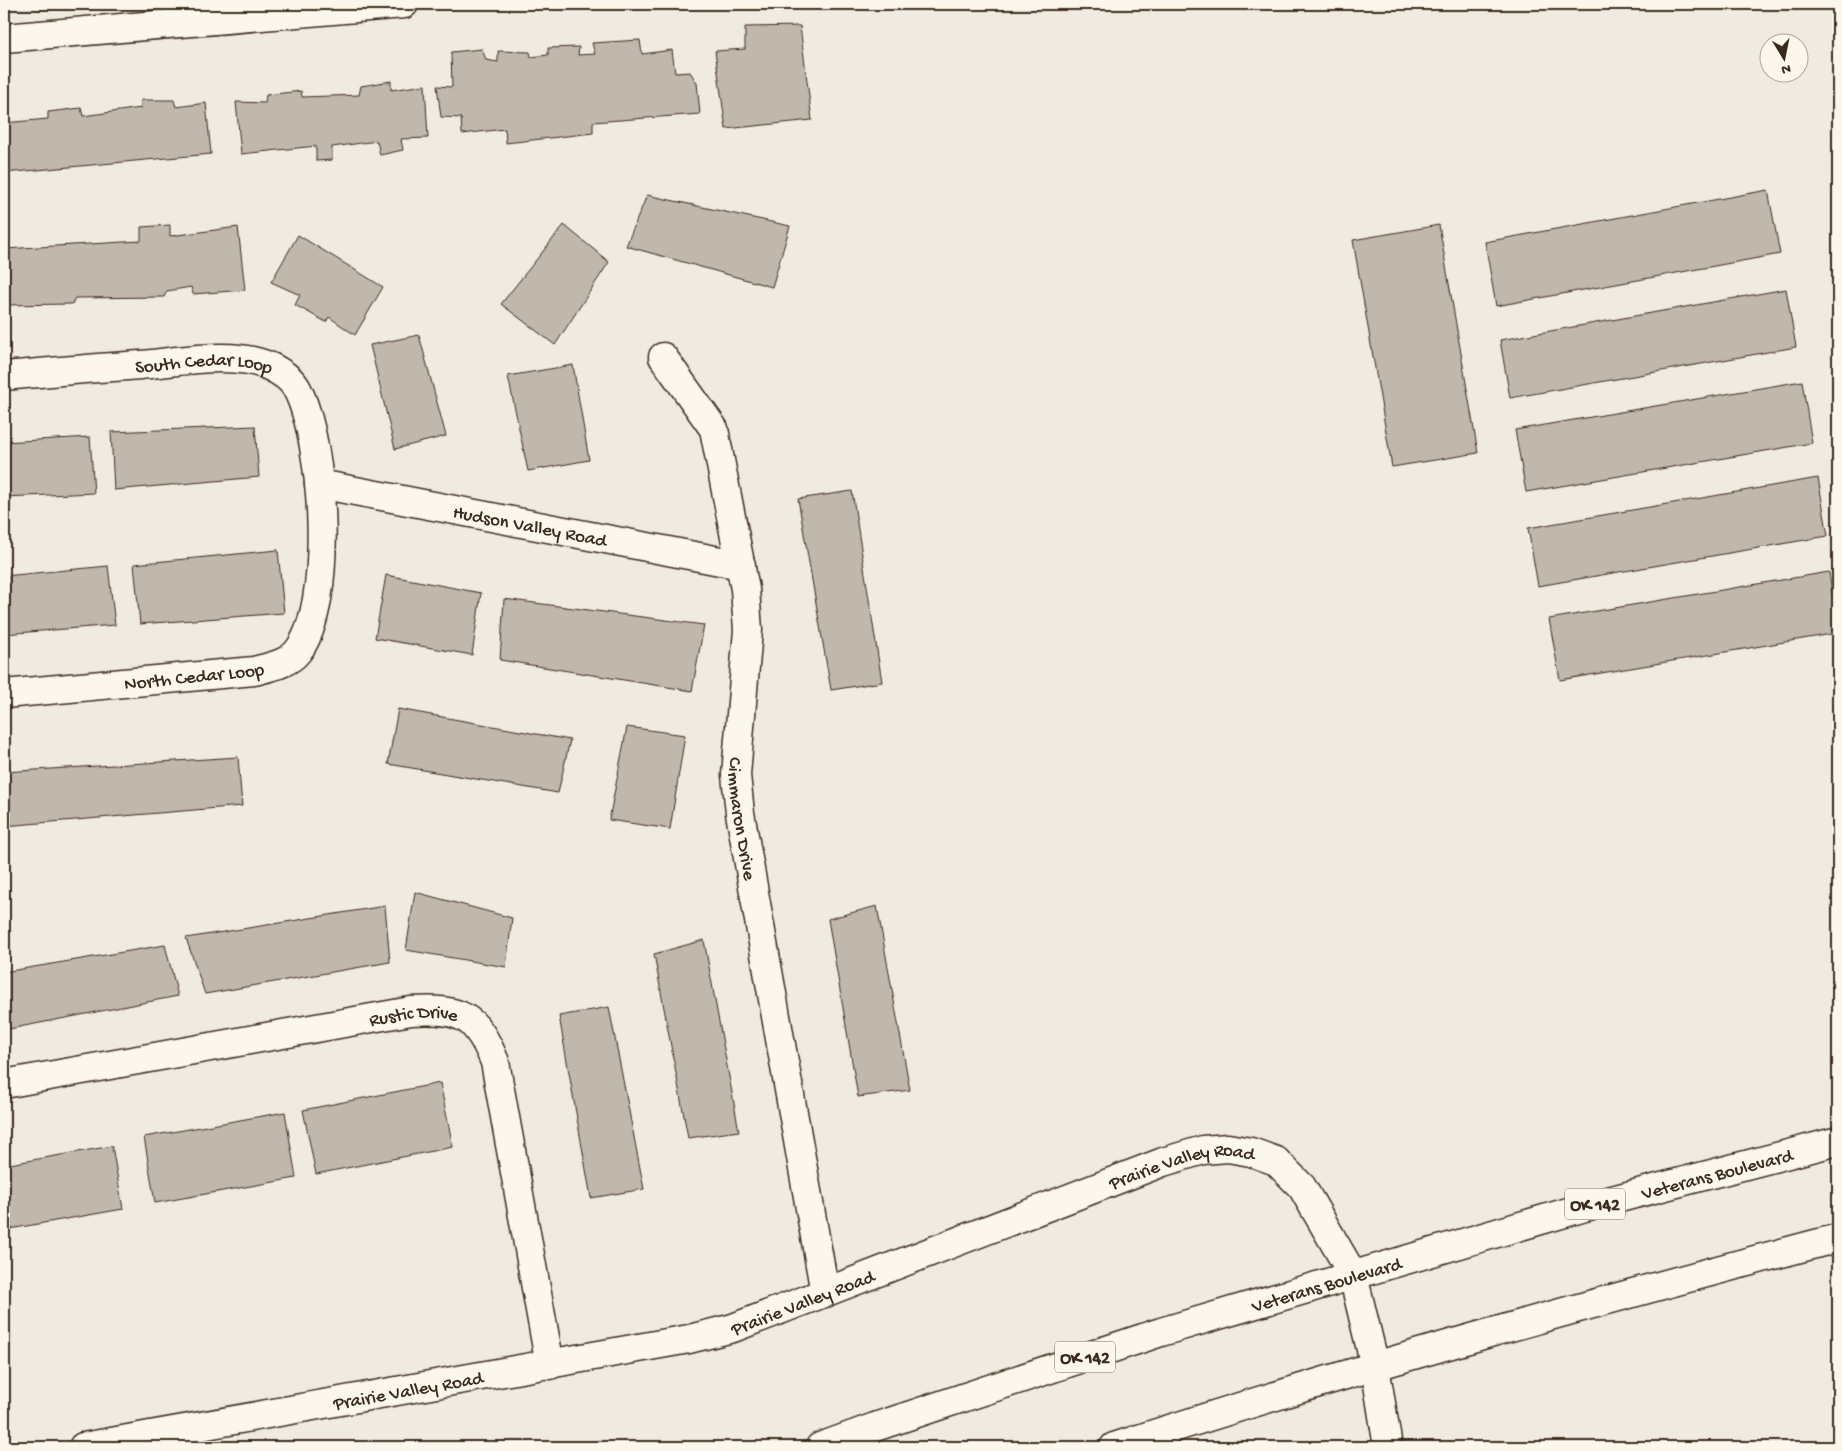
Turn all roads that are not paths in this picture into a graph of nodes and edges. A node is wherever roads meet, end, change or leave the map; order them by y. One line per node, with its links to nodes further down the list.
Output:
1 (404, 4): 2 (street)
2 (4, 38)
3 (664, 357): 6 (street, Cimmaron Drive)
4 (4, 376): 5 (street, South Cedar Loop)
5 (319, 484): 6 (street, Hudson Valley Road); 7 (street, North Cedar Loop)
6 (740, 565): 12 (street, Cimmaron Drive)
7 (4, 694)
8 (4, 1084): 13 (street, Rustic Drive)
9 (1838, 1141): 11 (street, Veterans Boulevard / OK 142)
10 (1838, 1238): 14 (street)
11 (1353, 1275): 12 (street, Prairie Valley Road); 14 (street, Prairie Valley Road); 16 (street, Veterans Boulevard / OK 142)
12 (824, 1293): 13 (street, Prairie Valley Road)
13 (550, 1365): 15 (street, Prairie Valley Road)
14 (1375, 1366): 17 (street); 18 (street, Prairie Valley Road)
15 (83, 1447)
16 (820, 1447)
17 (1114, 1447)
18 (1388, 1447)

